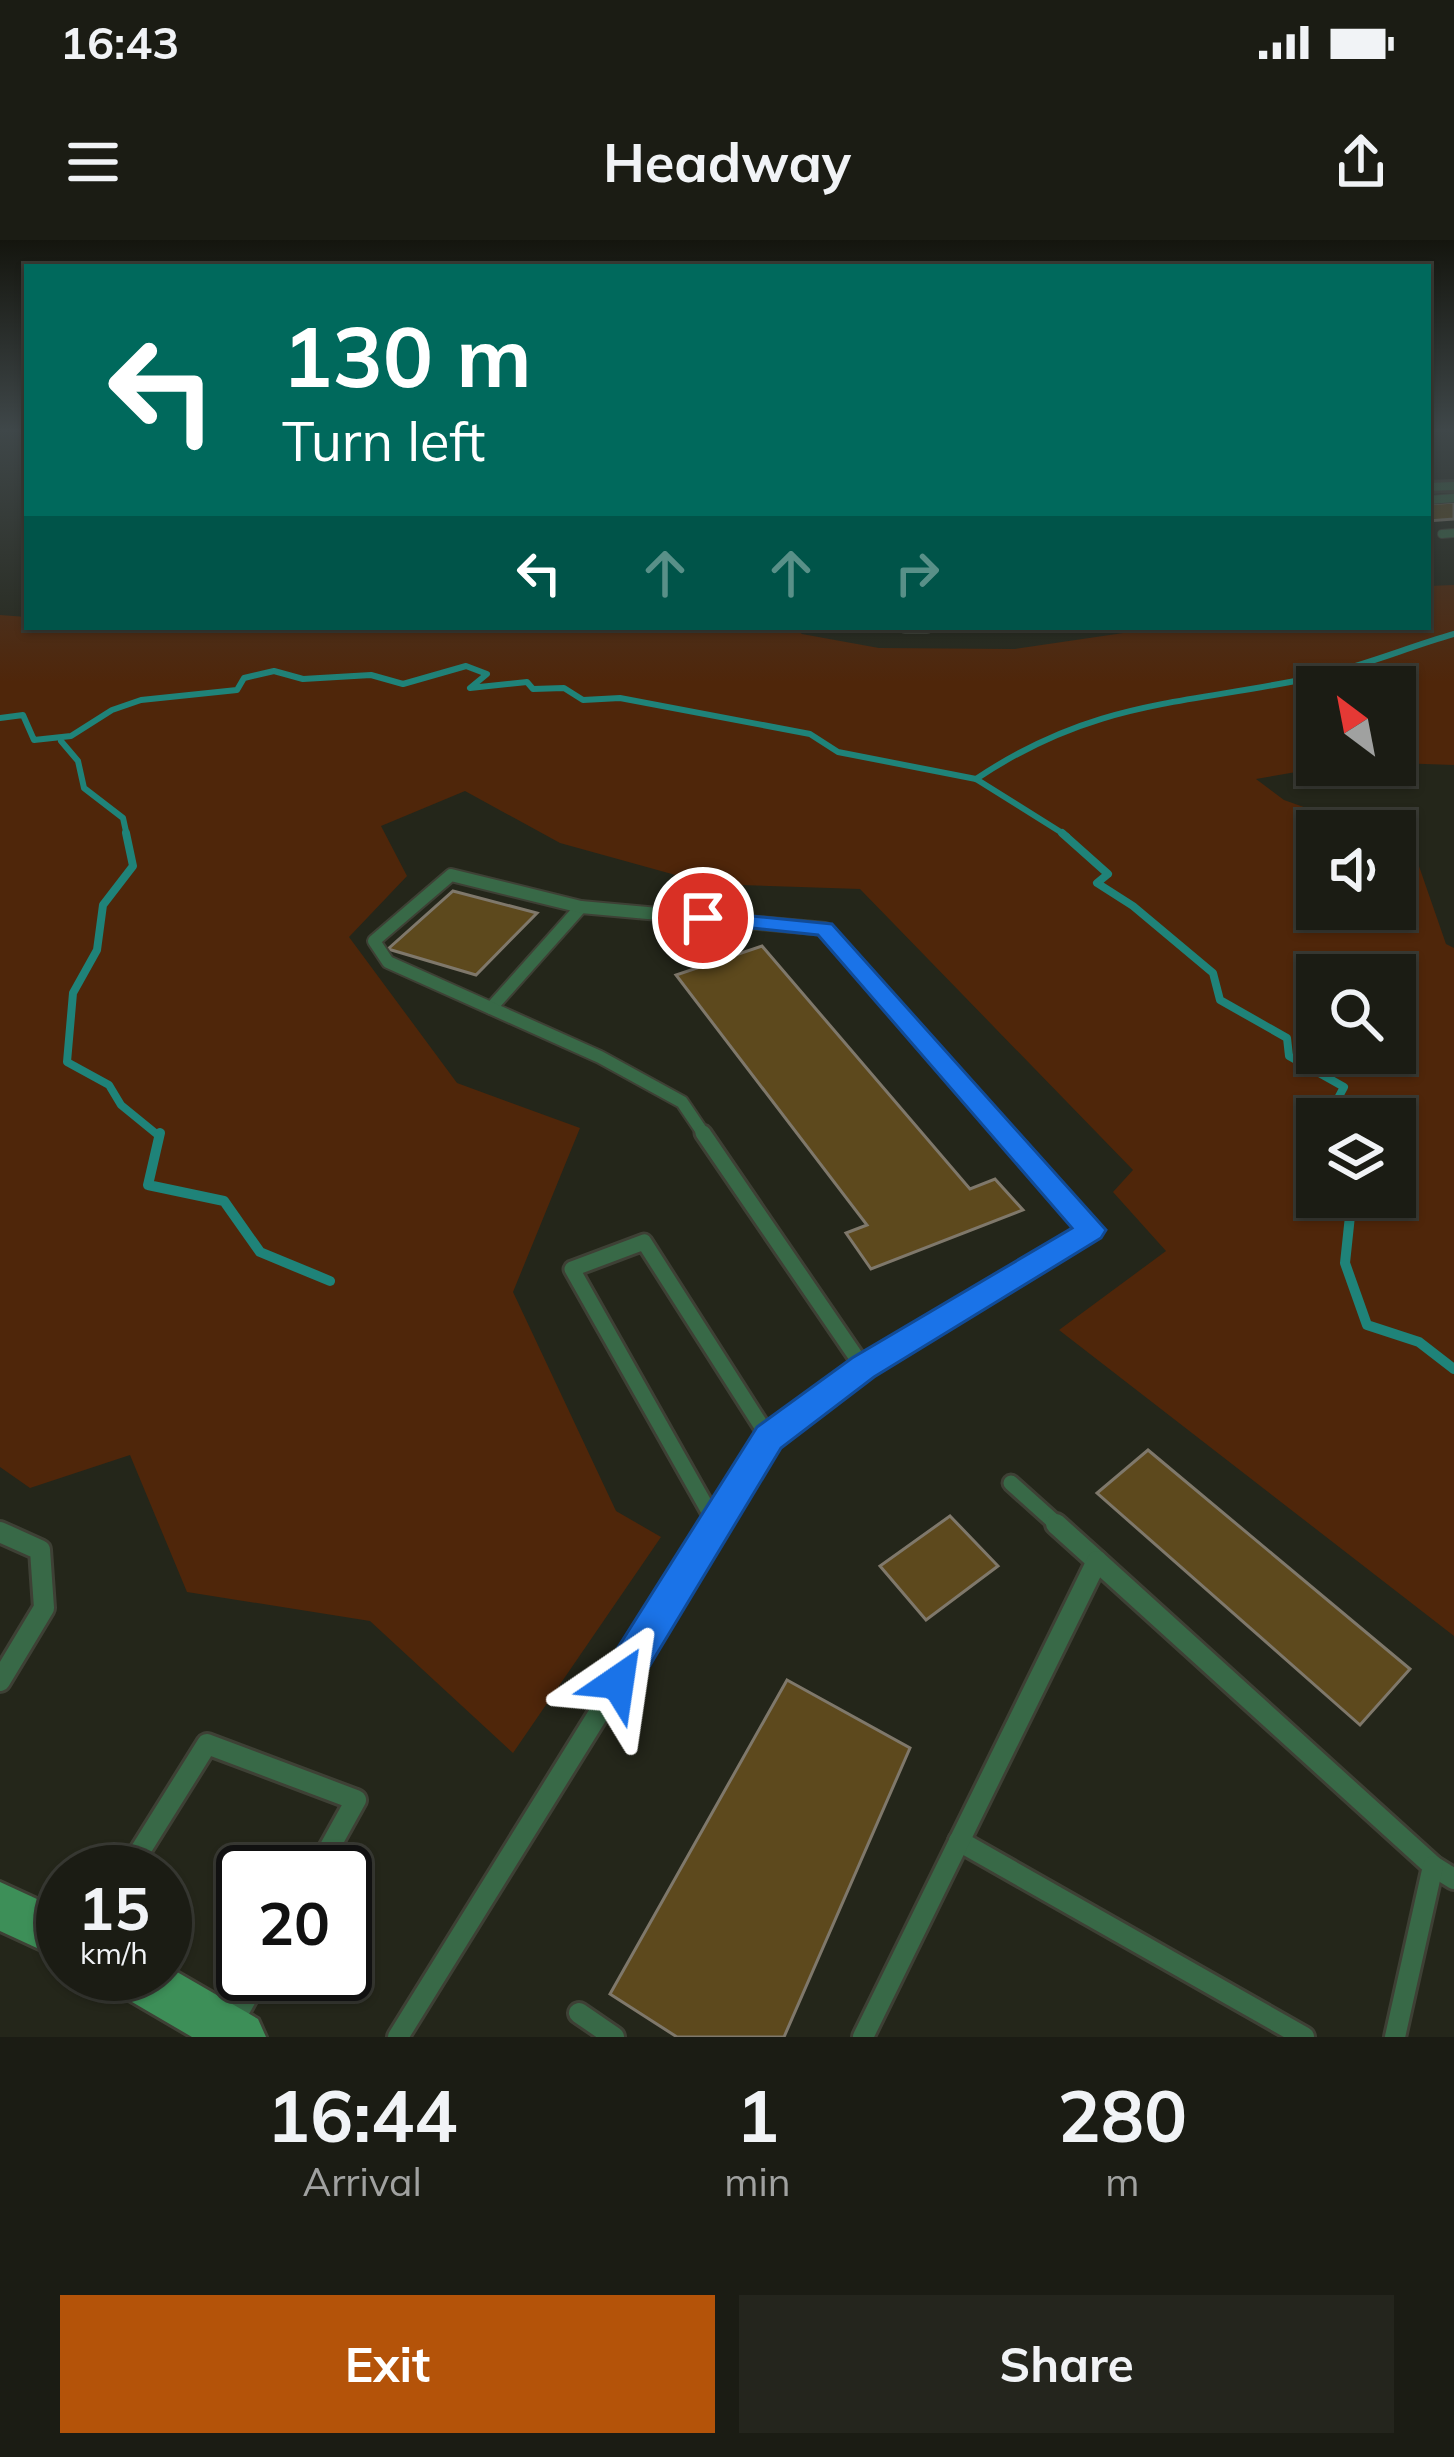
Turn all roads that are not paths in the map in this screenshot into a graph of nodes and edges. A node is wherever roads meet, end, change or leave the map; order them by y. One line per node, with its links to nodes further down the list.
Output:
1 (1454, 533): 2 (lane)
2 (1442, 534)
3 (581, 907): 4 (lane); 4 (lane); 5 (lane)
4 (491, 1008): 5 (lane)
5 (863, 1367): 6 (lane)
6 (769, 1438): 8 (lane); 8 (lane)
7 (1011, 1483): 10 (lane)
8 (716, 1524): 23 (lane)
9 (0, 1532): 11 (lane)
10 (1097, 1562): 12 (lane); 15 (lane)
11 (0, 1681)
12 (959, 1840): 25 (lane); 26 (lane)
13 (144, 1845): 14 (lane)
14 (331, 1845)
15 (1433, 1866): 16 (lane); 27 (lane)
16 (1454, 1880)
17 (0, 1906): 18 (main road)
18 (36, 1923)
19 (179, 2001): 22 (main road)
20 (248, 2001): 22 (lane)
21 (579, 2013): 24 (lane)
22 (234, 2033)
23 (398, 2037)
24 (614, 2037)
25 (863, 2037)
26 (1304, 2037)
27 (1395, 2037)

